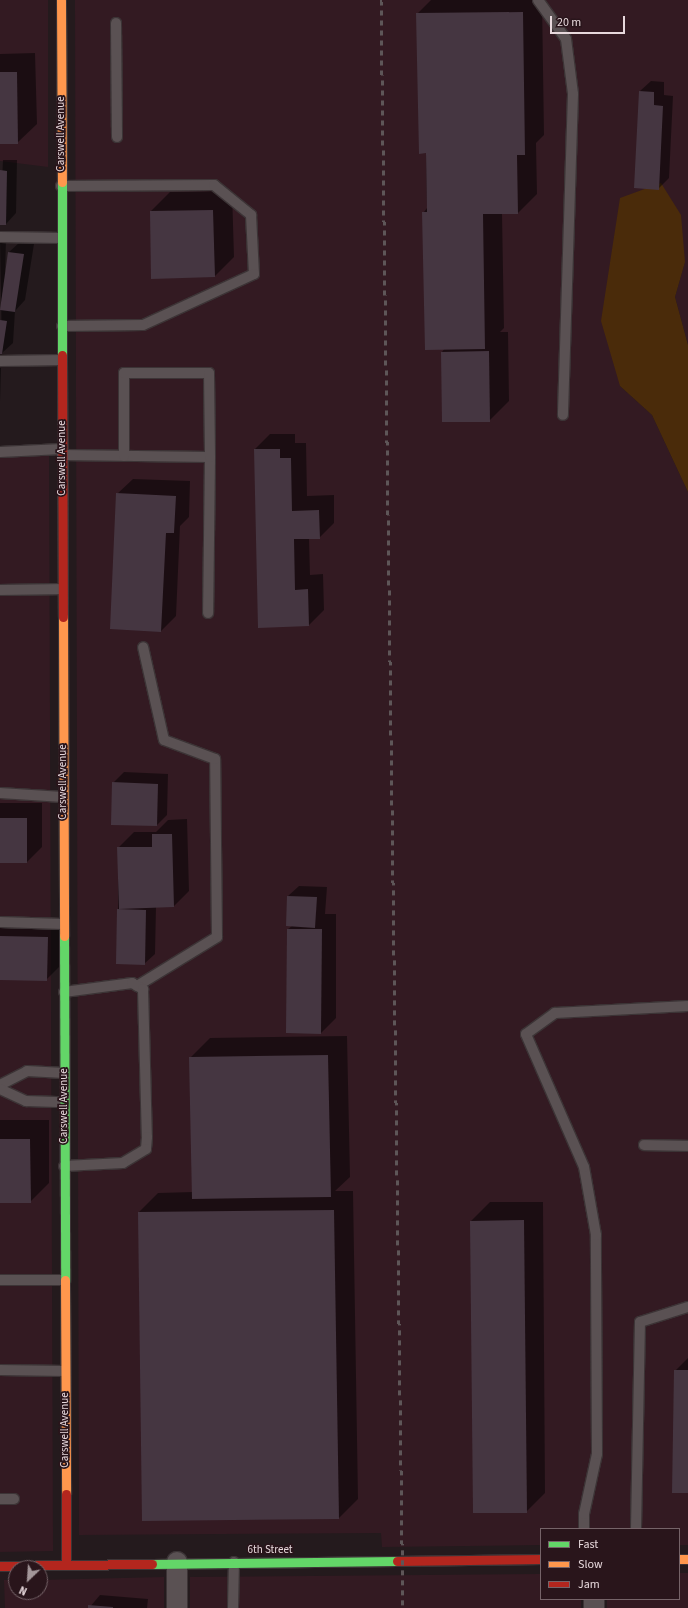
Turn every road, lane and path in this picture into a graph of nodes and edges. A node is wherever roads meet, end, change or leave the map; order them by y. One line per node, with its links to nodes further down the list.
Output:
1 (61, 0): 5 (street, Carswell Avenue)
2 (538, 0): 11 (lane)
3 (116, 23): 4 (lane)
4 (117, 137)
5 (61, 186): 7 (street, Carswell Avenue); 8 (lane)
6 (0, 238): 7 (lane)
7 (62, 238): 8 (street, Carswell Avenue)
8 (62, 326): 9 (street, Carswell Avenue)
9 (62, 360): 10 (lane); 13 (street, Carswell Avenue)
10 (0, 361)
11 (563, 415)
12 (0, 452): 13 (lane)
13 (62, 452): 14 (lane); 16 (street, Carswell Avenue)
14 (124, 456): 15 (lane); 15 (lane)
15 (210, 457): 18 (lane)
16 (62, 589): 17 (lane); 21 (street, Carswell Avenue)
17 (0, 590)
18 (208, 613)
19 (143, 647): 24 (lane)
20 (0, 793): 21 (lane)
21 (63, 797): 23 (street, Carswell Avenue)
22 (0, 922): 23 (lane)
23 (63, 924): 25 (street, Carswell Avenue)
24 (140, 987): 25 (lane); 33 (lane)
25 (64, 992): 27 (street, Carswell Avenue)
26 (688, 1006): 41 (lane)
27 (64, 1073): 28 (lane); 30 (street, Carswell Avenue)
28 (0, 1085)
29 (0, 1089): 30 (lane)
30 (64, 1102): 33 (street, Carswell Avenue)
31 (644, 1144): 32 (lane)
32 (688, 1146)
33 (64, 1166): 35 (street, Carswell Avenue)
34 (0, 1280): 35 (lane)
35 (65, 1280): 38 (street, Carswell Avenue)
36 (688, 1307): 42 (lane)
37 (0, 1370): 38 (lane)
38 (65, 1371): 46 (street, Carswell Avenue)
39 (0, 1499): 40 (lane)
40 (14, 1499)
41 (584, 1528)
42 (636, 1528)
43 (540, 1559): 45 (street, 6th Street)
44 (177, 1562): 45 (street, 6th Street); 46 (street, 6th Street); 48 (street)
45 (234, 1562): 49 (lane)
46 (66, 1565): 47 (street, 6th Street)
47 (0, 1566)
48 (177, 1608)
49 (233, 1608)

